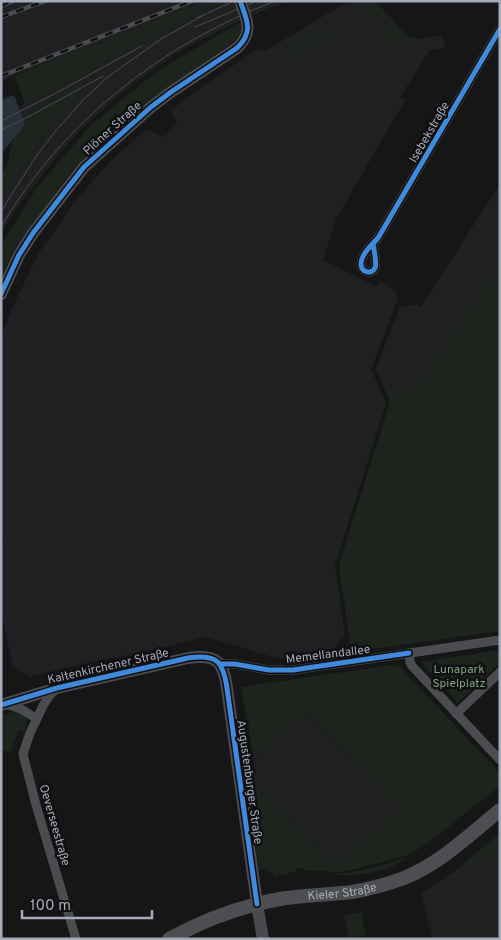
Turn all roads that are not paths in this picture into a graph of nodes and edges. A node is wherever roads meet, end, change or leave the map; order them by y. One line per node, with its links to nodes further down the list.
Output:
1 (240, 1): 4 (street, Plöner Straße)
2 (500, 29): 3 (street, Isebekstraße)
3 (373, 244)
4 (1, 294)
5 (500, 640): 6 (street, Memellandallee)
6 (408, 653): 7 (street, Memellandallee); 11 (street)
7 (220, 664): 9 (street, Kaltenkirchener Straße); 15 (street, Augustenburger Straße)
8 (500, 672): 11 (street)
9 (58, 688): 10 (street, Kaltenkirchener Straße); 12 (street, Oeverseestraße)
10 (4, 705): 12 (street)
11 (456, 714): 13 (street)
12 (37, 719): 16 (street, Oeverseestraße)
13 (500, 760)
14 (500, 810): 15 (main road, Kieler Straße)
15 (256, 904): 17 (main road, Kieler Straße); 18 (street, Augustenburger Straße)
16 (76, 939)
17 (169, 939)
18 (263, 939)

